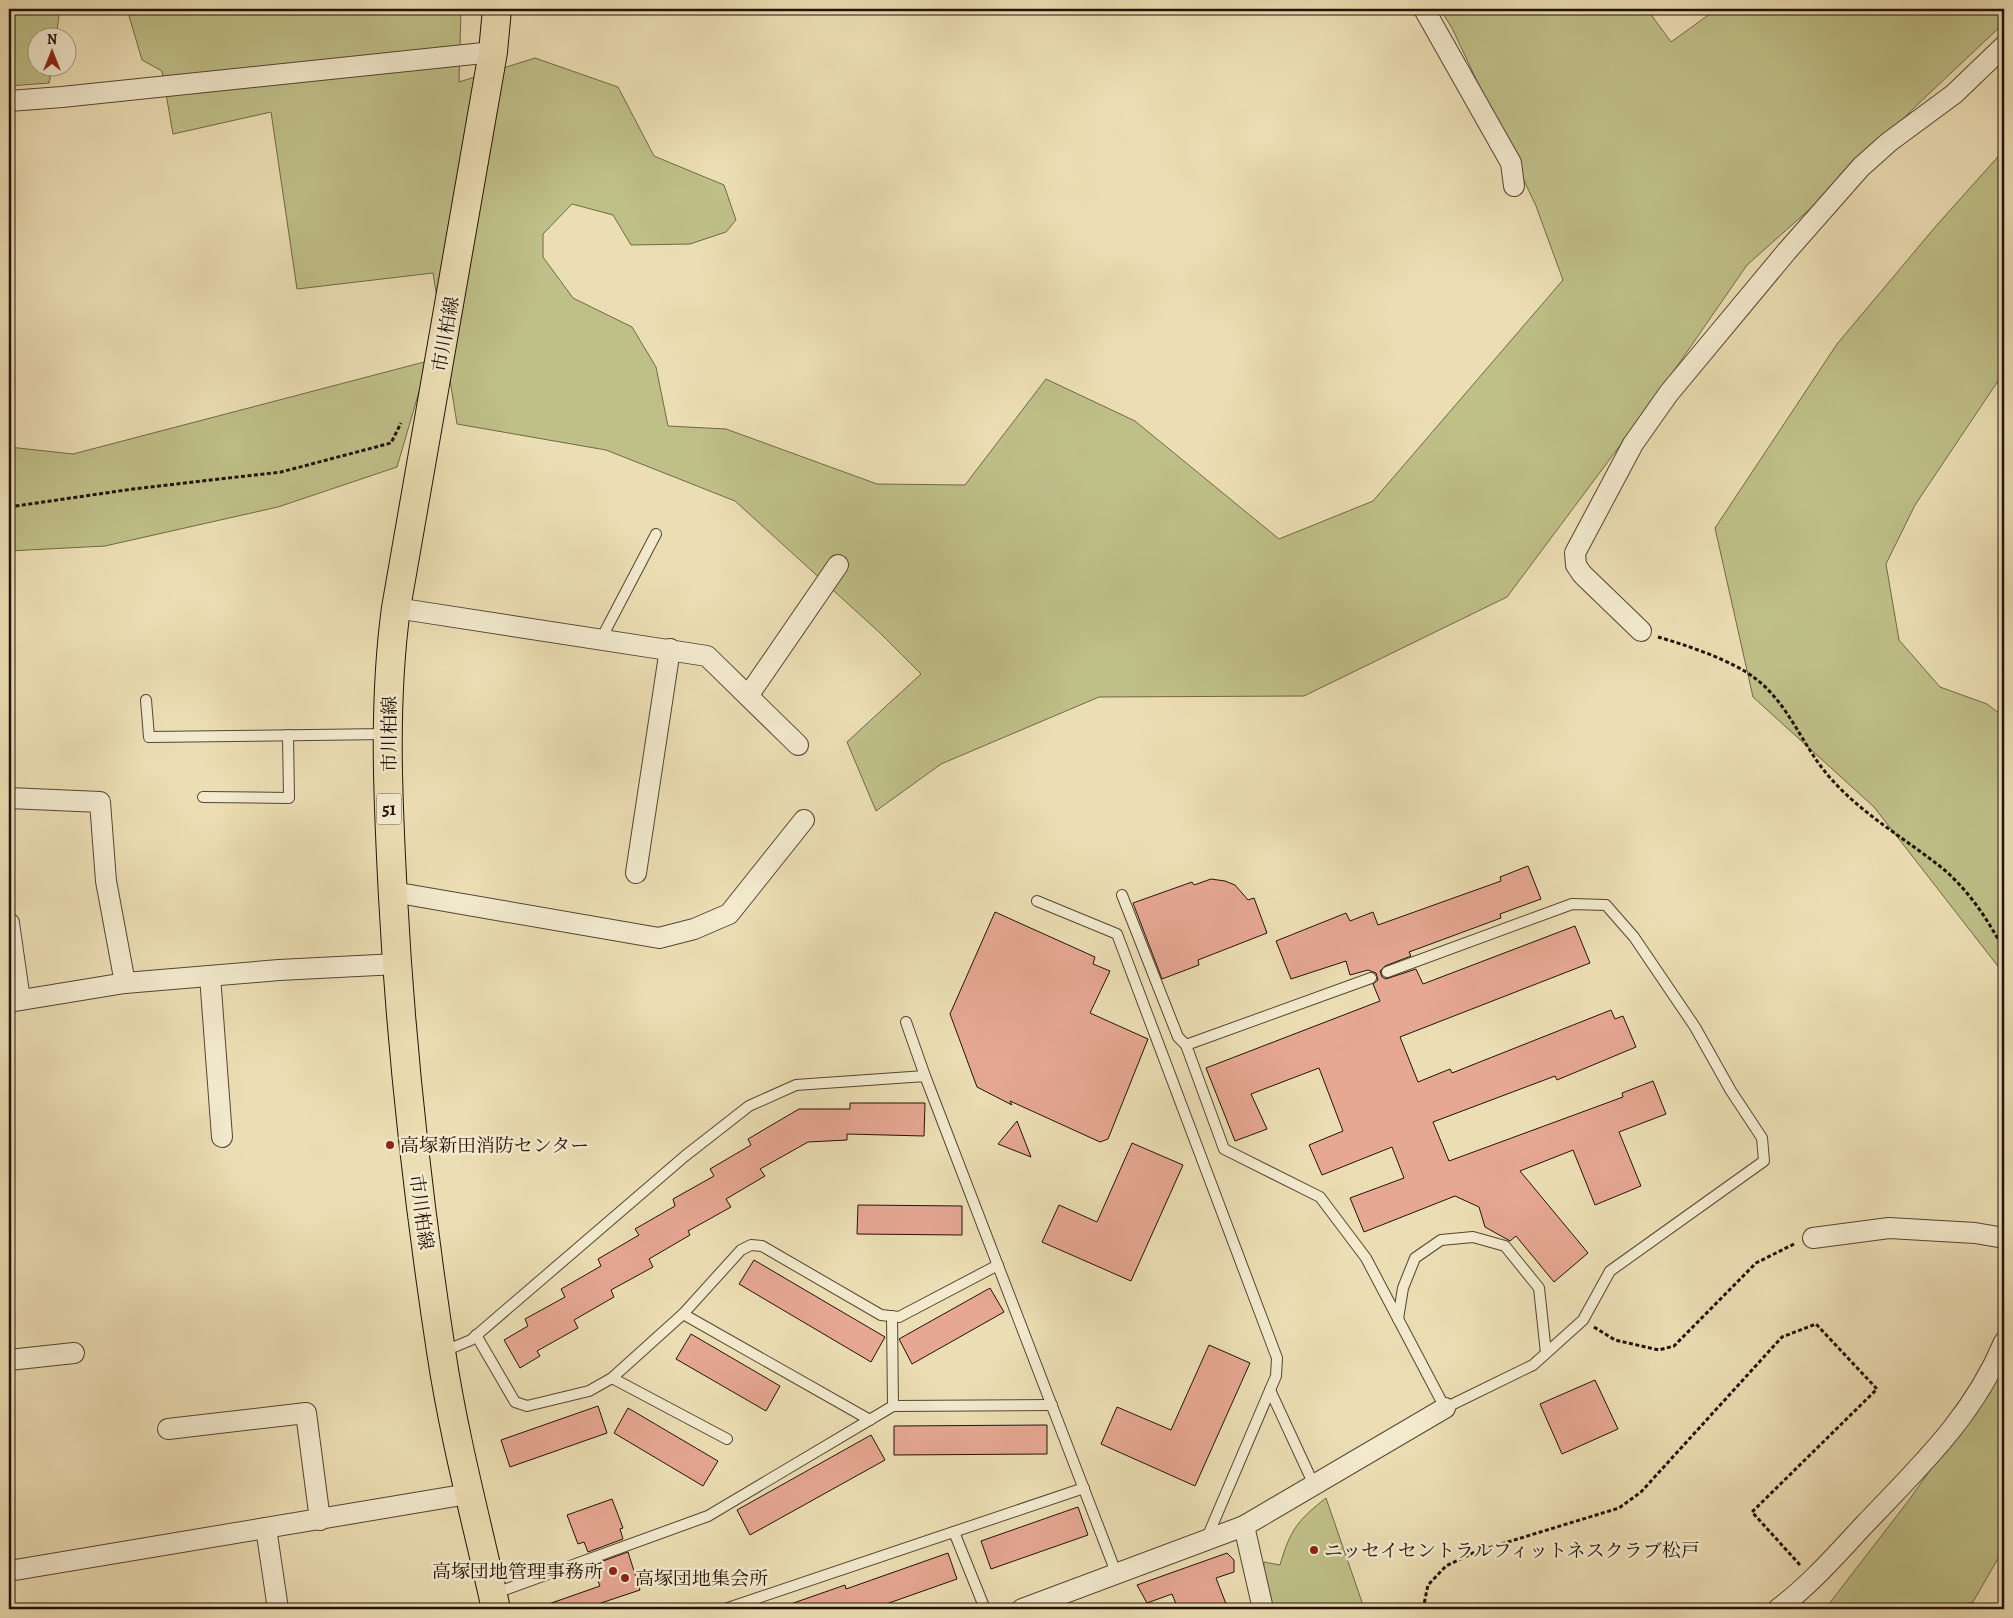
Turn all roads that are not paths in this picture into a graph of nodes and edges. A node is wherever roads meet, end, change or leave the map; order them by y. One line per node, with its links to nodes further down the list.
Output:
1 (497, 9): 4 (main road, 市川柏線 / 51)
2 (1424, 9): 6 (street)
3 (2004, 46): 10 (street)
4 (493, 52): 5 (street); 9 (main road, 市川柏線 / 51)
5 (9, 101)
6 (1514, 186)
7 (656, 534): 11 (lane)
8 (838, 565): 13 (street)
9 (396, 608): 11 (street); 15 (main road, 市川柏線 / 51)
10 (1641, 631)
11 (601, 639): 12 (street)
12 (670, 650): 13 (street); 21 (street)
13 (748, 696): 17 (street)
14 (146, 700): 16 (lane)
15 (388, 734): 16 (lane); 22 (main road, 市川柏線 / 51)
16 (288, 735): 18 (lane)
17 (798, 745)
18 (203, 797)
19 (9, 798): 30 (street)
20 (804, 820): 22 (street)
21 (636, 873)
22 (393, 892): 26 (main road, 市川柏線 / 51)
23 (1122, 895): 33 (lane)
24 (1037, 901): 49 (lane)
25 (9, 923): 31 (street)
26 (397, 964): 28 (street); 45 (main road, 市川柏線 / 51)
27 (1387, 972): 46 (lane)
28 (210, 976): 30 (street); 35 (street)
29 (1371, 978): 33 (lane)
30 (125, 983): 31 (street)
31 (14, 1001)
32 (906, 1022): 34 (lane)
33 (1186, 1045): 41 (lane)
34 (925, 1076): 38 (lane); 42 (lane)
35 (222, 1136)
36 (1813, 1238): 37 (street)
37 (2004, 1238)
38 (998, 1265): 40 (lane); 50 (lane)
39 (683, 1314): 40 (lane); 48 (lane); 53 (lane)
40 (892, 1316): 51 (lane)
41 (1398, 1319): 46 (lane); 52 (lane)
42 (476, 1335): 45 (lane); 48 (lane)
43 (2004, 1342): 72 (street)
44 (74, 1353): 47 (street)
45 (441, 1353): 58 (main road, 市川柏線 / 51)
46 (1546, 1353): 52 (lane)
47 (9, 1360)
48 (612, 1378): 55 (lane)
49 (1270, 1390): 56 (lane); 63 (lane)
50 (1052, 1405): 51 (lane); 57 (lane)
51 (893, 1406): 53 (lane)
52 (1445, 1408): 56 (street)
53 (870, 1420): 66 (lane)
54 (168, 1430): 59 (street)
55 (727, 1439)
56 (1314, 1485): 60 (street)
57 (1084, 1488): 62 (lane); 65 (lane)
58 (468, 1494): 59 (street); 66 (main road, 市川柏線 / 51)
59 (320, 1520): 61 (street)
60 (1244, 1526): 63 (street); 71 (street)
61 (266, 1528): 64 (street); 67 (street)
62 (954, 1532): 68 (lane); 69 (lane)
63 (1206, 1541): 65 (street)
64 (9, 1571)
65 (1118, 1575): 70 (street)
66 (494, 1602)
67 (278, 1609)
68 (725, 1609)
69 (985, 1609)
70 (1022, 1609)
71 (1263, 1609)
72 (1778, 1609)

